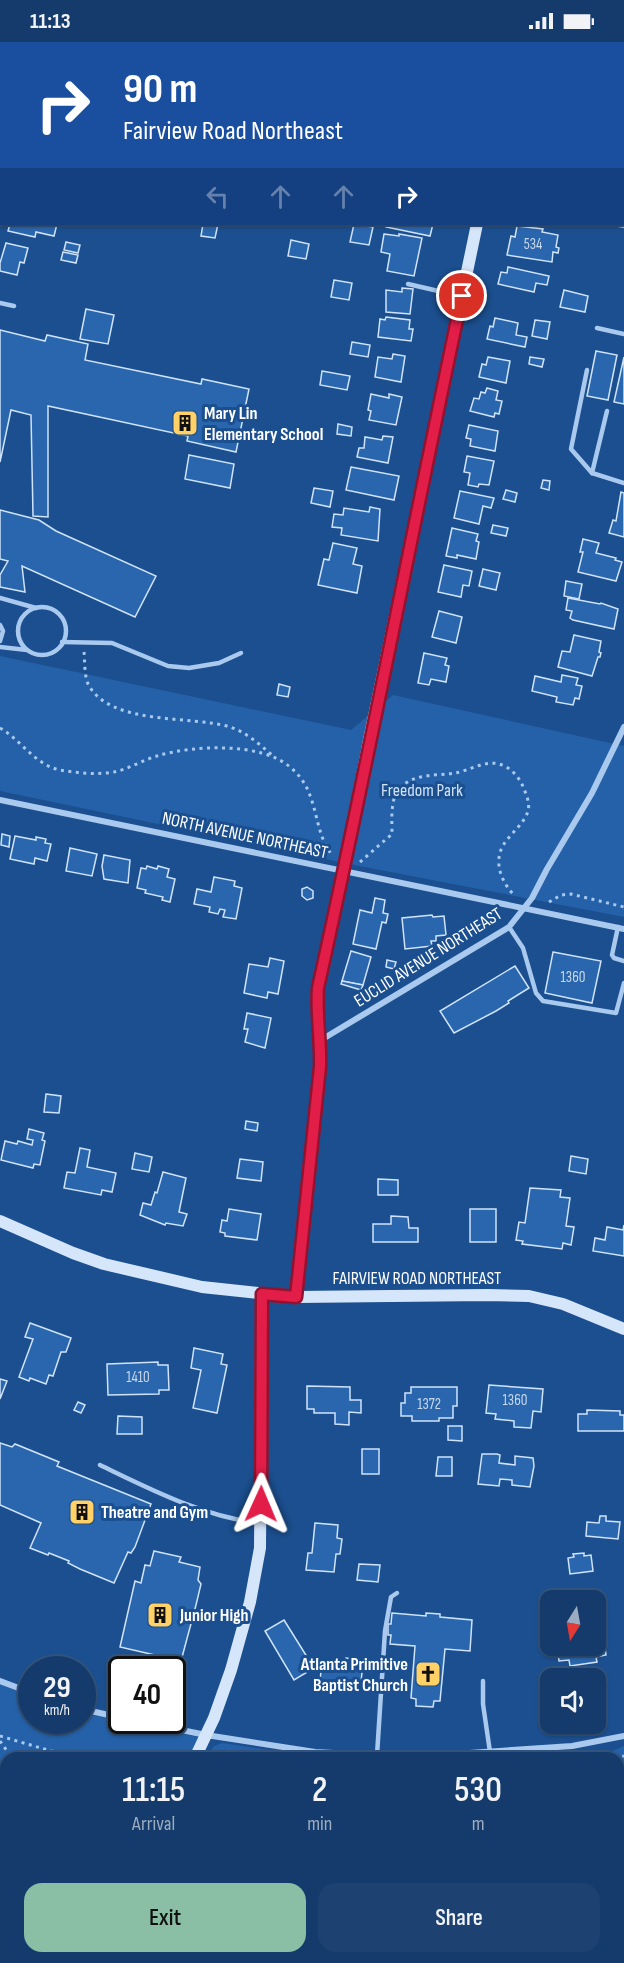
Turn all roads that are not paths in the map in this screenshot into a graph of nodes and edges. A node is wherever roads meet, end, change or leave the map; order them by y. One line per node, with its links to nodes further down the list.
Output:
1 (477, 225): 3 (street)
2 (408, 284): 3 (lane)
3 (462, 296): 22 (street)
4 (0, 303): 5 (lane)
5 (14, 306)
6 (597, 328): 7 (lane)
7 (624, 334)
8 (587, 370): 10 (lane)
9 (607, 411): 10 (lane)
10 (592, 473): 11 (lane)
11 (624, 483)
12 (0, 598): 13 (lane)
13 (36, 608): 16 (lane); 18 (lane)
14 (0, 625): 15 (lane)
15 (0, 641)
16 (63, 642): 18 (lane); 19 (lane)
17 (0, 647): 18 (lane)
18 (27, 650)
19 (241, 653)
20 (624, 727): 23 (street, EUCLID AVENUE NORTHEAST)
21 (0, 800): 22 (street, NORTH AVENUE NORTHEAST)
22 (344, 871): 23 (street, NORTH AVENUE NORTHEAST); 28 (street)
23 (524, 909): 24 (street, EUCLID AVENUE NORTHEAST); 25 (street, NORTH AVENUE NORTHEAST)
24 (509, 927): 27 (lane); 28 (street, EUCLID AVENUE NORTHEAST)
25 (621, 928): 26 (lane)
26 (624, 961)
27 (624, 983)
28 (321, 1040): 31 (street)
29 (0, 1221): 30 (street, FAIRVIEW ROAD NORTHEAST)
30 (262, 1294): 31 (street, FAIRVIEW ROAD NORTHEAST); 34 (street)
31 (296, 1297): 32 (street, FAIRVIEW ROAD NORTHEAST)
32 (624, 1329)
33 (100, 1465): 34 (lane)
34 (260, 1523): 40 (street)
35 (397, 1593): 44 (lane)
36 (0, 1681): 38 (street)
37 (483, 1681): 45 (lane)
38 (18, 1688)
39 (186, 1731): 40 (street)
40 (206, 1735): 42 (street); 43 (street)
41 (624, 1736): 45 (street)
42 (198, 1752)
43 (315, 1752)
44 (377, 1752)
45 (490, 1752)

